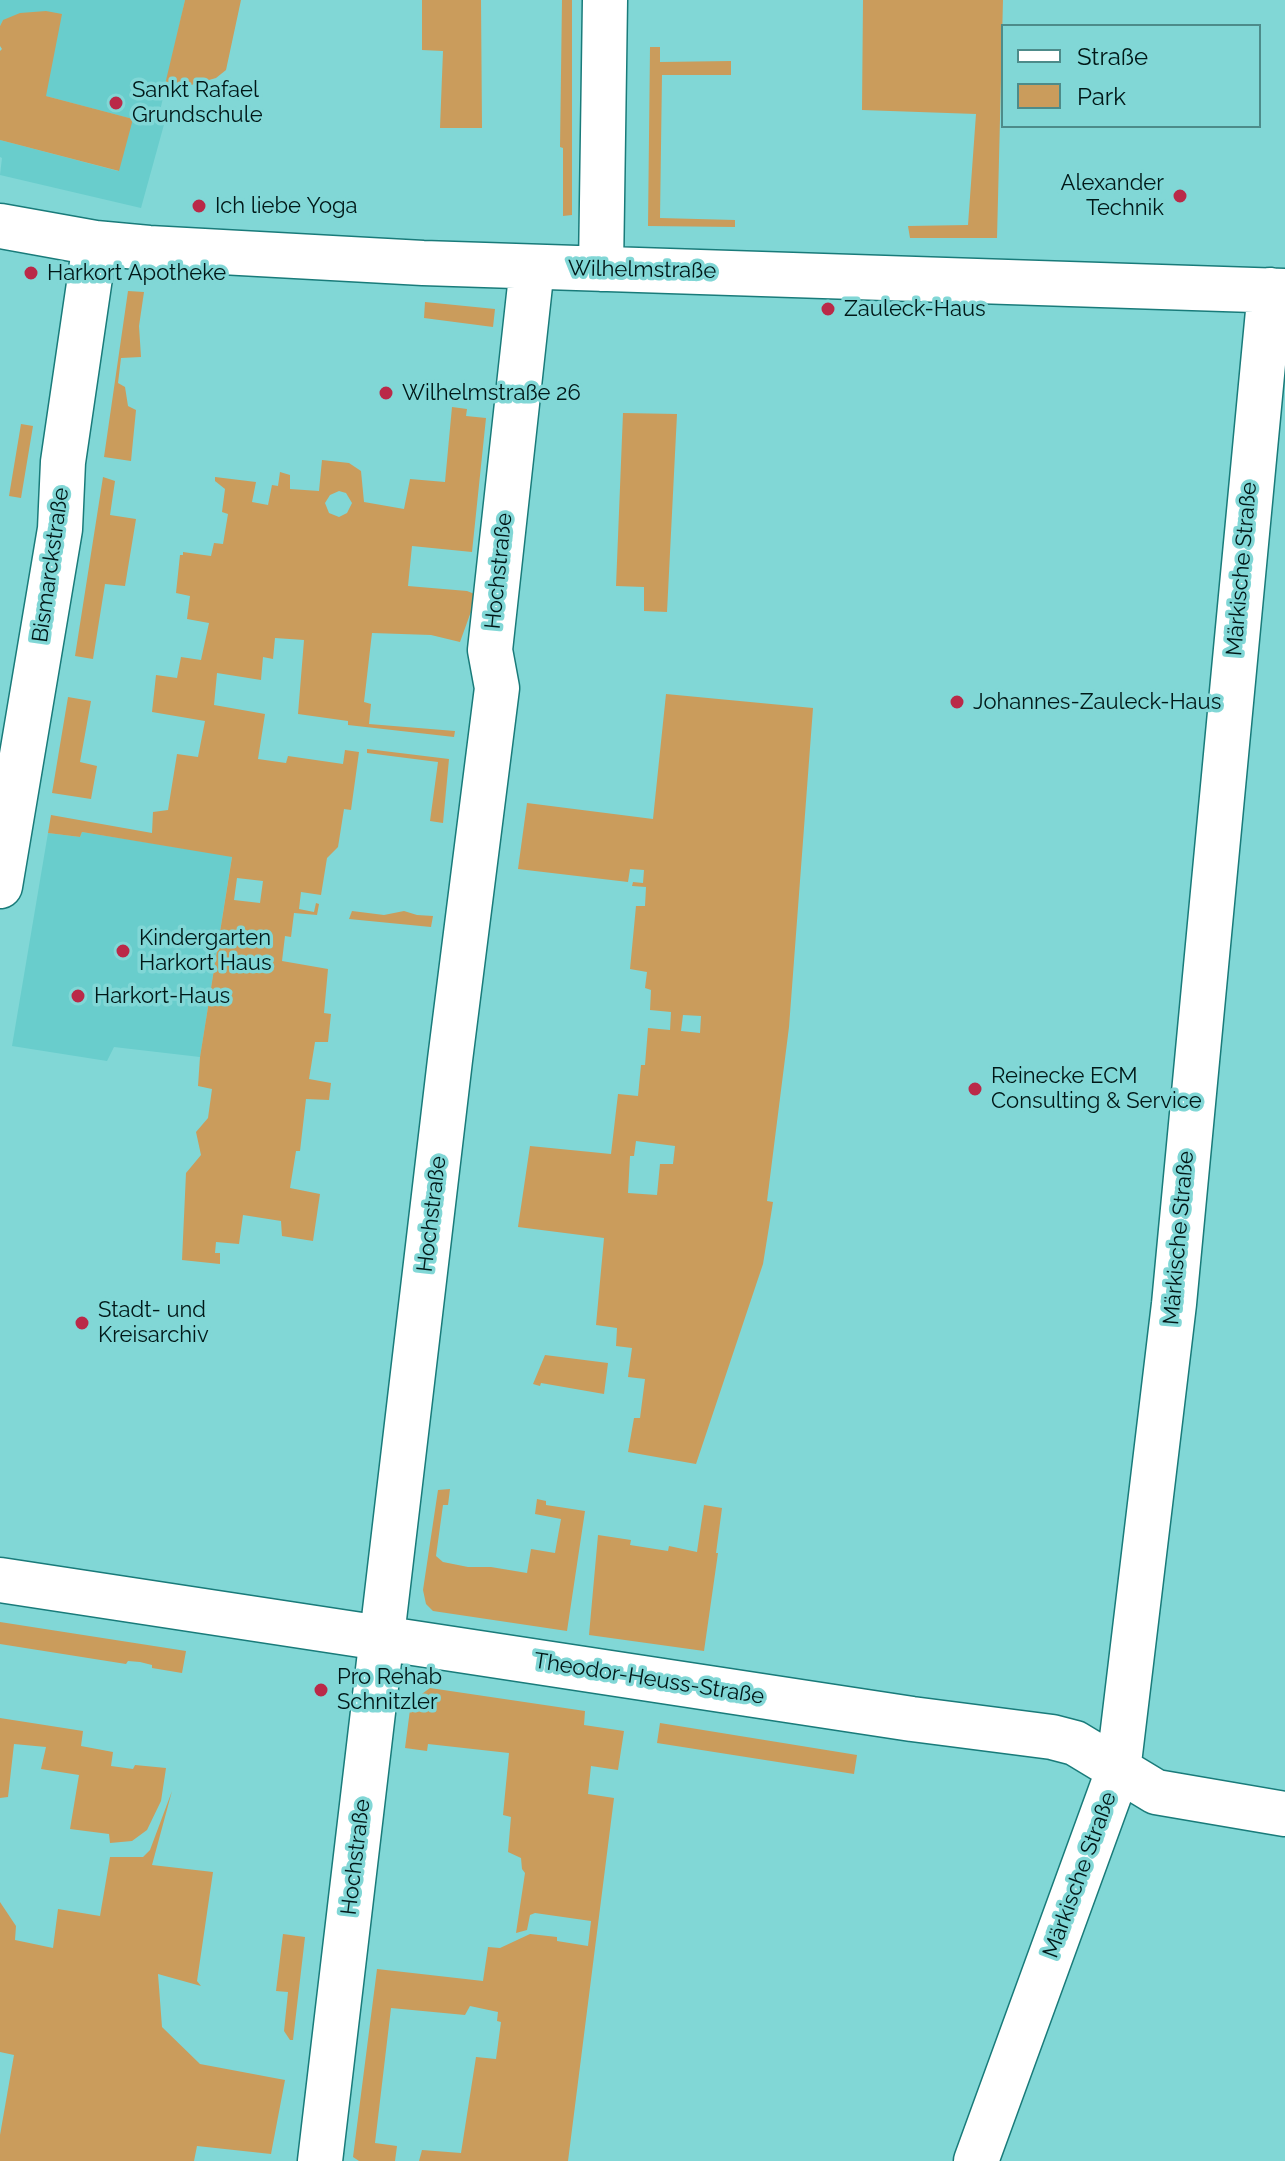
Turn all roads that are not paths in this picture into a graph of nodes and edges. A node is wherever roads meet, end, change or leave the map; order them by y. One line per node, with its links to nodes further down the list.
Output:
1 (605, 0): 5 (street)
2 (0, 226): 3 (street, Wilhelmstraße)
3 (95, 243): 4 (street, Wilhelmstraße); 7 (street, Bismarckstraße)
4 (532, 267): 5 (street, Wilhelmstraße); 9 (street, Hochstraße)
5 (601, 269): 6 (street, Wilhelmstraße)
6 (1277, 290): 10 (street, Märkische Straße)
7 (0, 886)
8 (0, 1580): 9 (street, Theodor-Heuss-Straße)
9 (382, 1638): 10 (street, Theodor-Heuss-Straße); 12 (street, Hochstraße)
10 (1118, 1771): 11 (street, Theodor-Heuss-Straße); 13 (street, Märkische Straße)
11 (1285, 1814)
12 (320, 2161)
13 (976, 2161)

